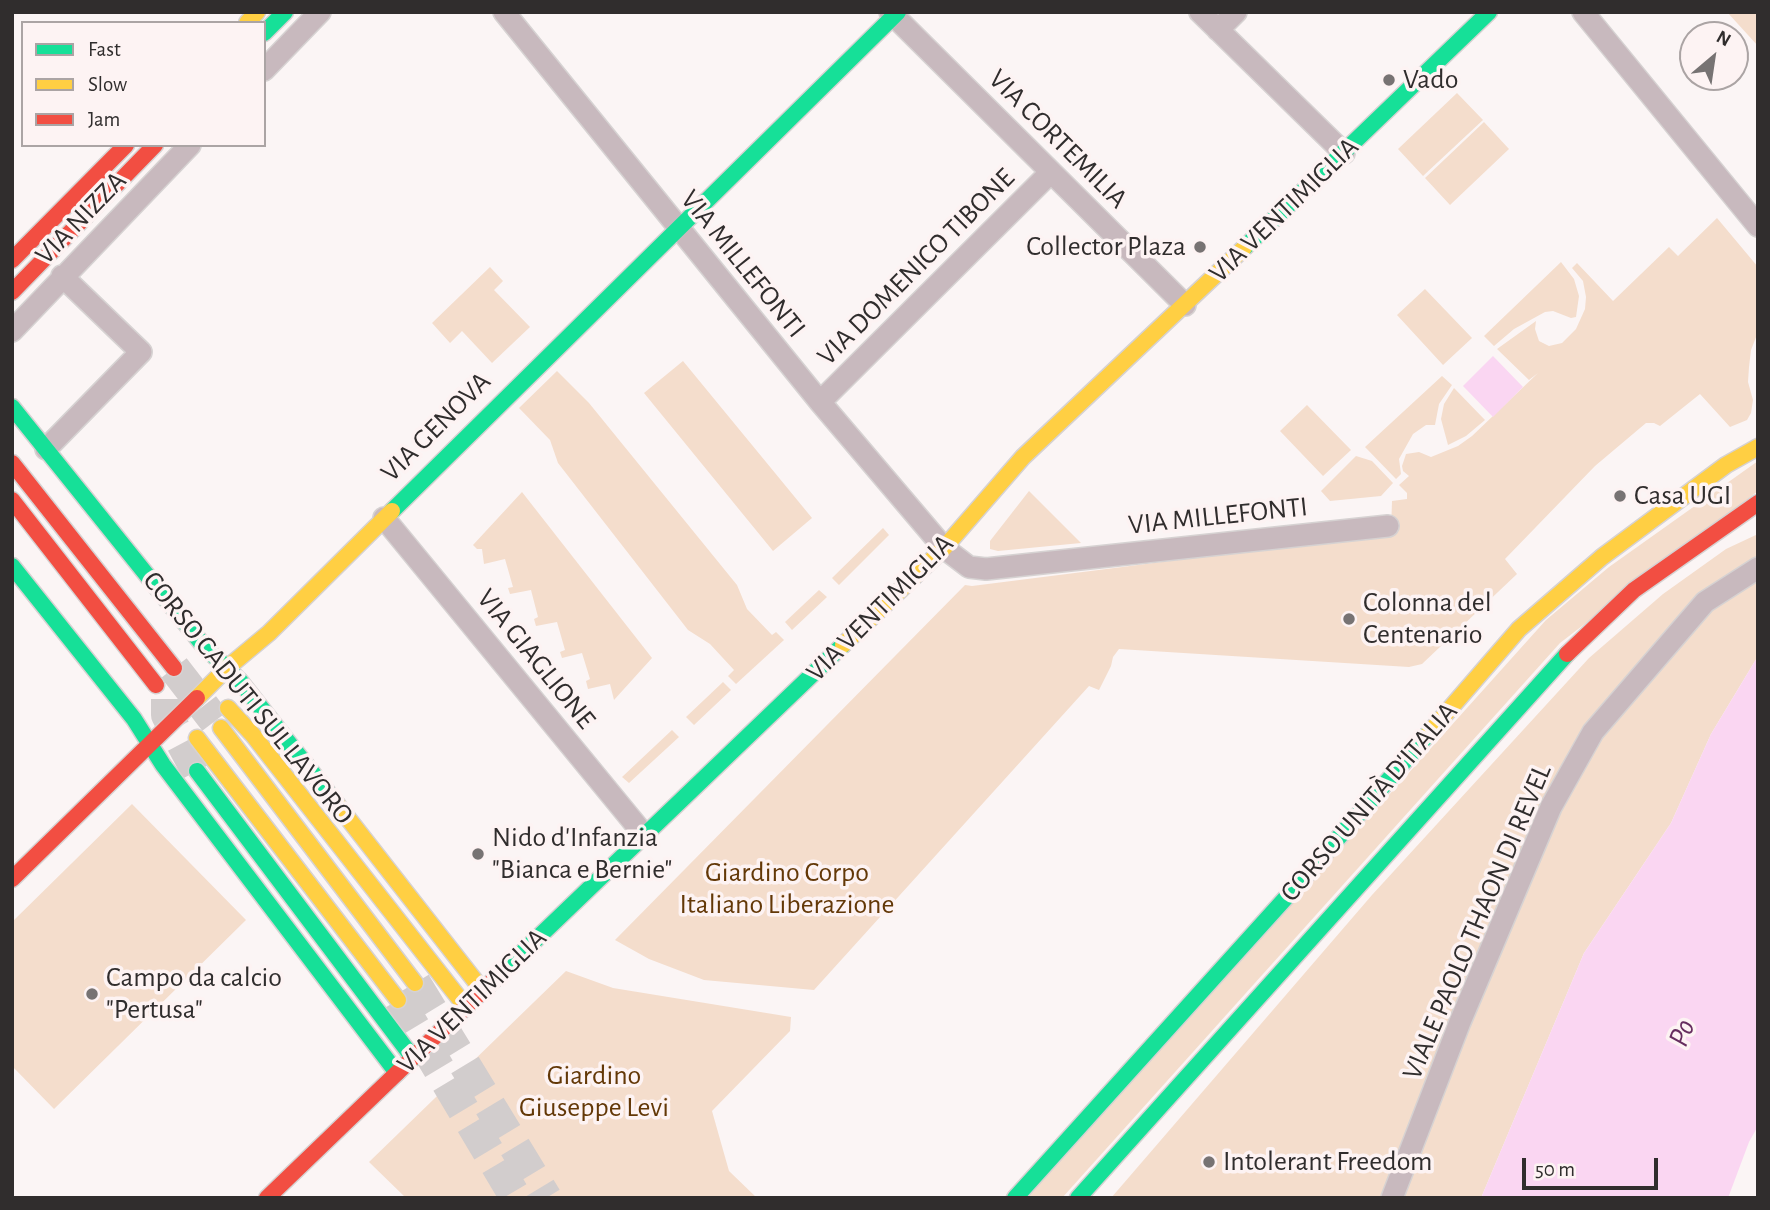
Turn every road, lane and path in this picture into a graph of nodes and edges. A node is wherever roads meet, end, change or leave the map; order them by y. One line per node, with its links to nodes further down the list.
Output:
1 (285, 12): 10 (street)
2 (320, 12): 11 (street)
3 (504, 12): 18 (street, VIA MILLEFONTI)
4 (1200, 12): 9 (street)
5 (1236, 12): 9 (street)
6 (1489, 12): 15 (street, VIA VENTIMIGLIA)
7 (1583, 12): 17 (street)
8 (894, 14): 16 (street, VIA CORTEMILIA); 18 (street, VIA GENOVA)
9 (1218, 30): 15 (street)
10 (266, 31)
11 (266, 68)
12 (124, 147): 19 (street, VIA NIZZA)
13 (153, 147): 21 (street)
14 (188, 147): 20 (street, VIA NIZZA)
15 (1344, 153): 22 (street, VIA VENTIMIGLIA)
16 (1051, 172): 22 (street, VIA CORTEMILIA); 24 (street, VIA DOMENICO TIBONE)
17 (1758, 226)
18 (678, 229): 24 (street, VIA MILLEFONTI); 31 (street, VIA GENOVA)
19 (12, 260)
20 (62, 276): 23 (street, VIA NIZZA); 27 (street)
21 (12, 292)
22 (1185, 306): 33 (street, VIA VENTIMIGLIA)
23 (12, 331)
24 (820, 402): 33 (street, VIA MILLEFONTI)
25 (12, 407): 27 (street, CORSO CADUTI SUL LAVORO)
26 (1758, 447): 53 (street, CORSO UNITÀ D'ITALIA)
27 (46, 449): 37 (street, CORSO CADUTI SUL LAVORO)
28 (12, 463): 36 (street)
29 (12, 500): 38 (street)
30 (1758, 503): 54 (street, CORSO UNITÀ D'ITALIA)
31 (384, 518): 37 (street, VIA GENOVA); 44 (street, VIA GIAGLIONE)
32 (1388, 526): 33 (street, VIA MILLEFONTI)
33 (944, 548): 44 (street, VIA VENTIMIGLIA)
34 (12, 566): 42 (street)
35 (1758, 568): 55 (street, VIALE PAOLO THAON DI REVEL)
36 (174, 668)
37 (228, 668): 42 (street, VIA GENOVA); 47 (street, CORSO CADUTI SUL LAVORO)
38 (156, 685)
39 (228, 708): 49 (street)
40 (215, 721): 46 (street)
41 (197, 738): 48 (street)
42 (151, 744): 45 (street, VIA GENOVA); 51 (street)
43 (197, 771): 50 (street)
44 (645, 835): 47 (street, VIA VENTIMIGLIA)
45 (12, 879)
46 (415, 984)
47 (483, 991): 49 (street, VIA VENTIMIGLIA)
48 (398, 1000)
49 (466, 1007): 50 (street, VIA VENTIMIGLIA)
50 (413, 1058): 51 (street, VIA VENTIMIGLIA)
51 (397, 1073): 52 (street, VIA VENTIMIGLIA)
52 (267, 1198)
53 (1015, 1198)
54 (1078, 1198)
55 (1392, 1198)

